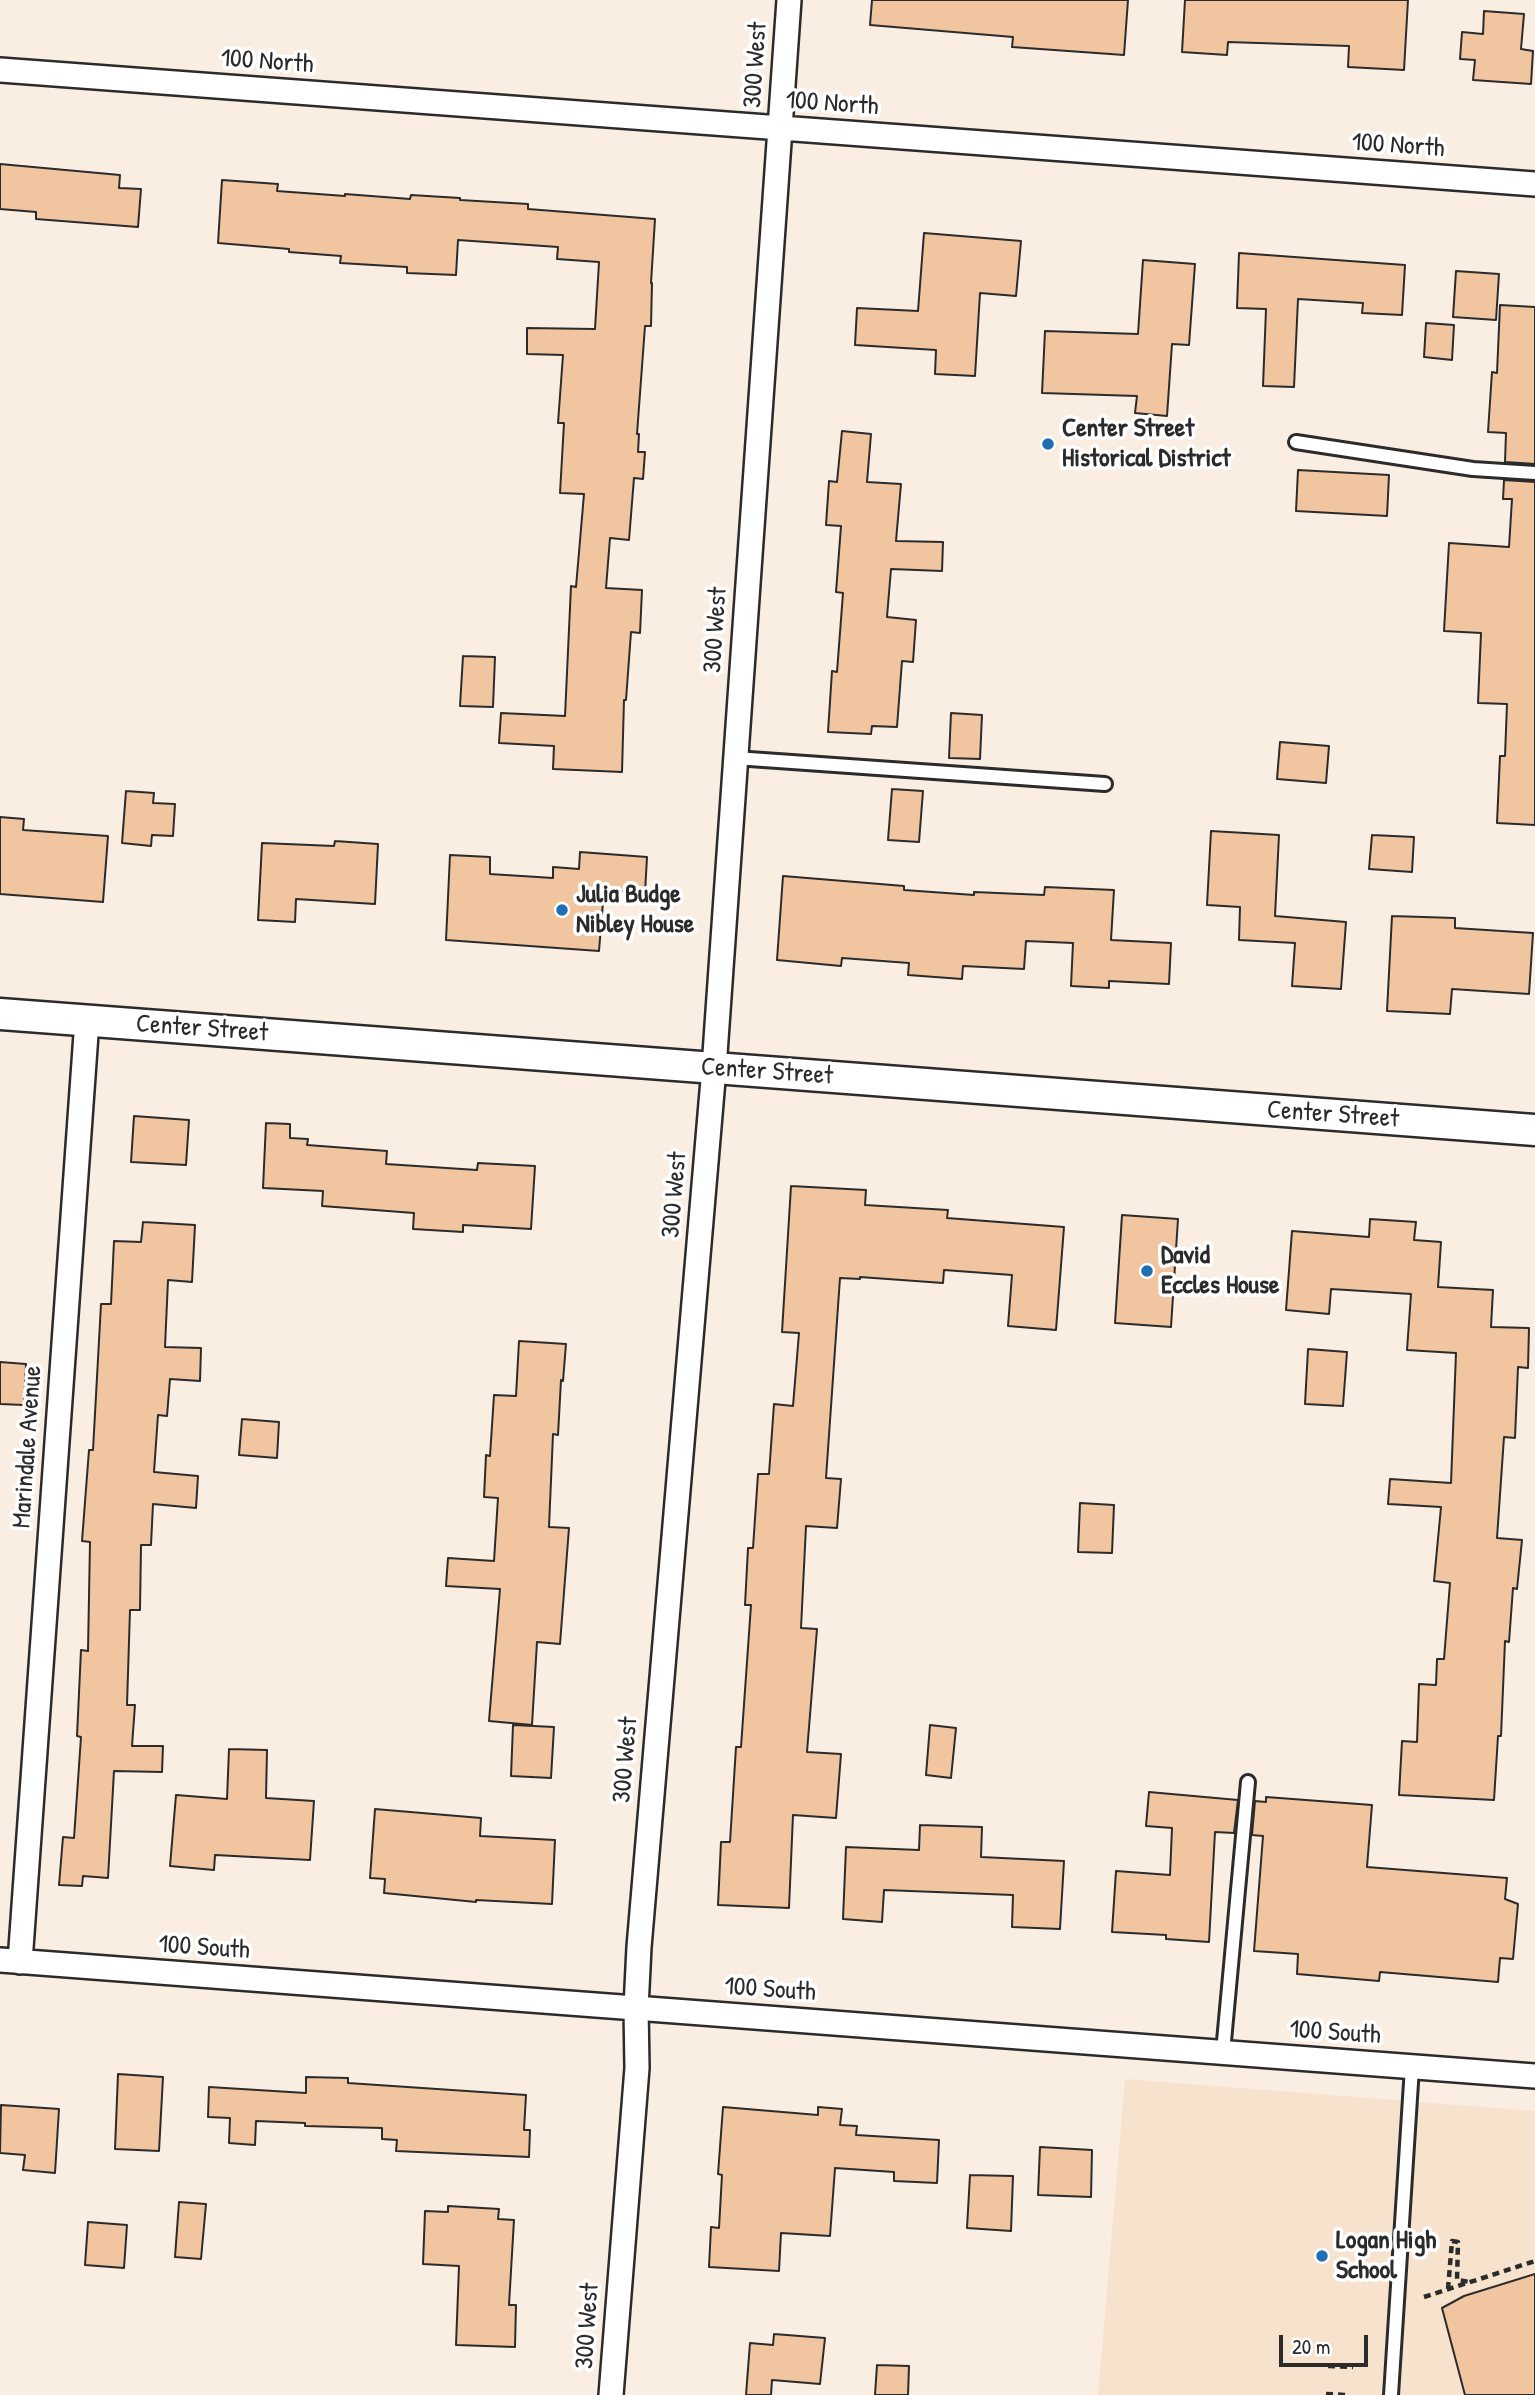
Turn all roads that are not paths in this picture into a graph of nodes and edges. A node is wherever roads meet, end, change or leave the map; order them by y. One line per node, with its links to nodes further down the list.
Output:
1 (789, 0): 3 (street, 300 West)
2 (0, 71): 3 (street, 100 North)
3 (779, 128): 4 (street, 100 North); 7 (street, 300 West)
4 (1535, 184)
5 (1296, 443): 6 (lane)
6 (1535, 473)
7 (735, 758): 8 (lane); 11 (street, 300 West)
8 (1105, 784)
9 (0, 1014): 10 (street, Center Street)
10 (87, 1020): 11 (street, Center Street); 14 (street, Marindale Avenue)
11 (714, 1068): 12 (street, Center Street); 15 (street, 300 West)
12 (1535, 1130)
13 (1248, 1782): 16 (lane)
14 (10, 1961): 15 (street, 100 South)
15 (636, 2008): 16 (street, 100 South); 19 (street, 300 West)
16 (1223, 2052): 17 (street, 100 South)
17 (1412, 2067): 18 (street, 100 South); 20 (lane)
18 (1535, 2076)
19 (611, 2395)
20 (1391, 2395)

